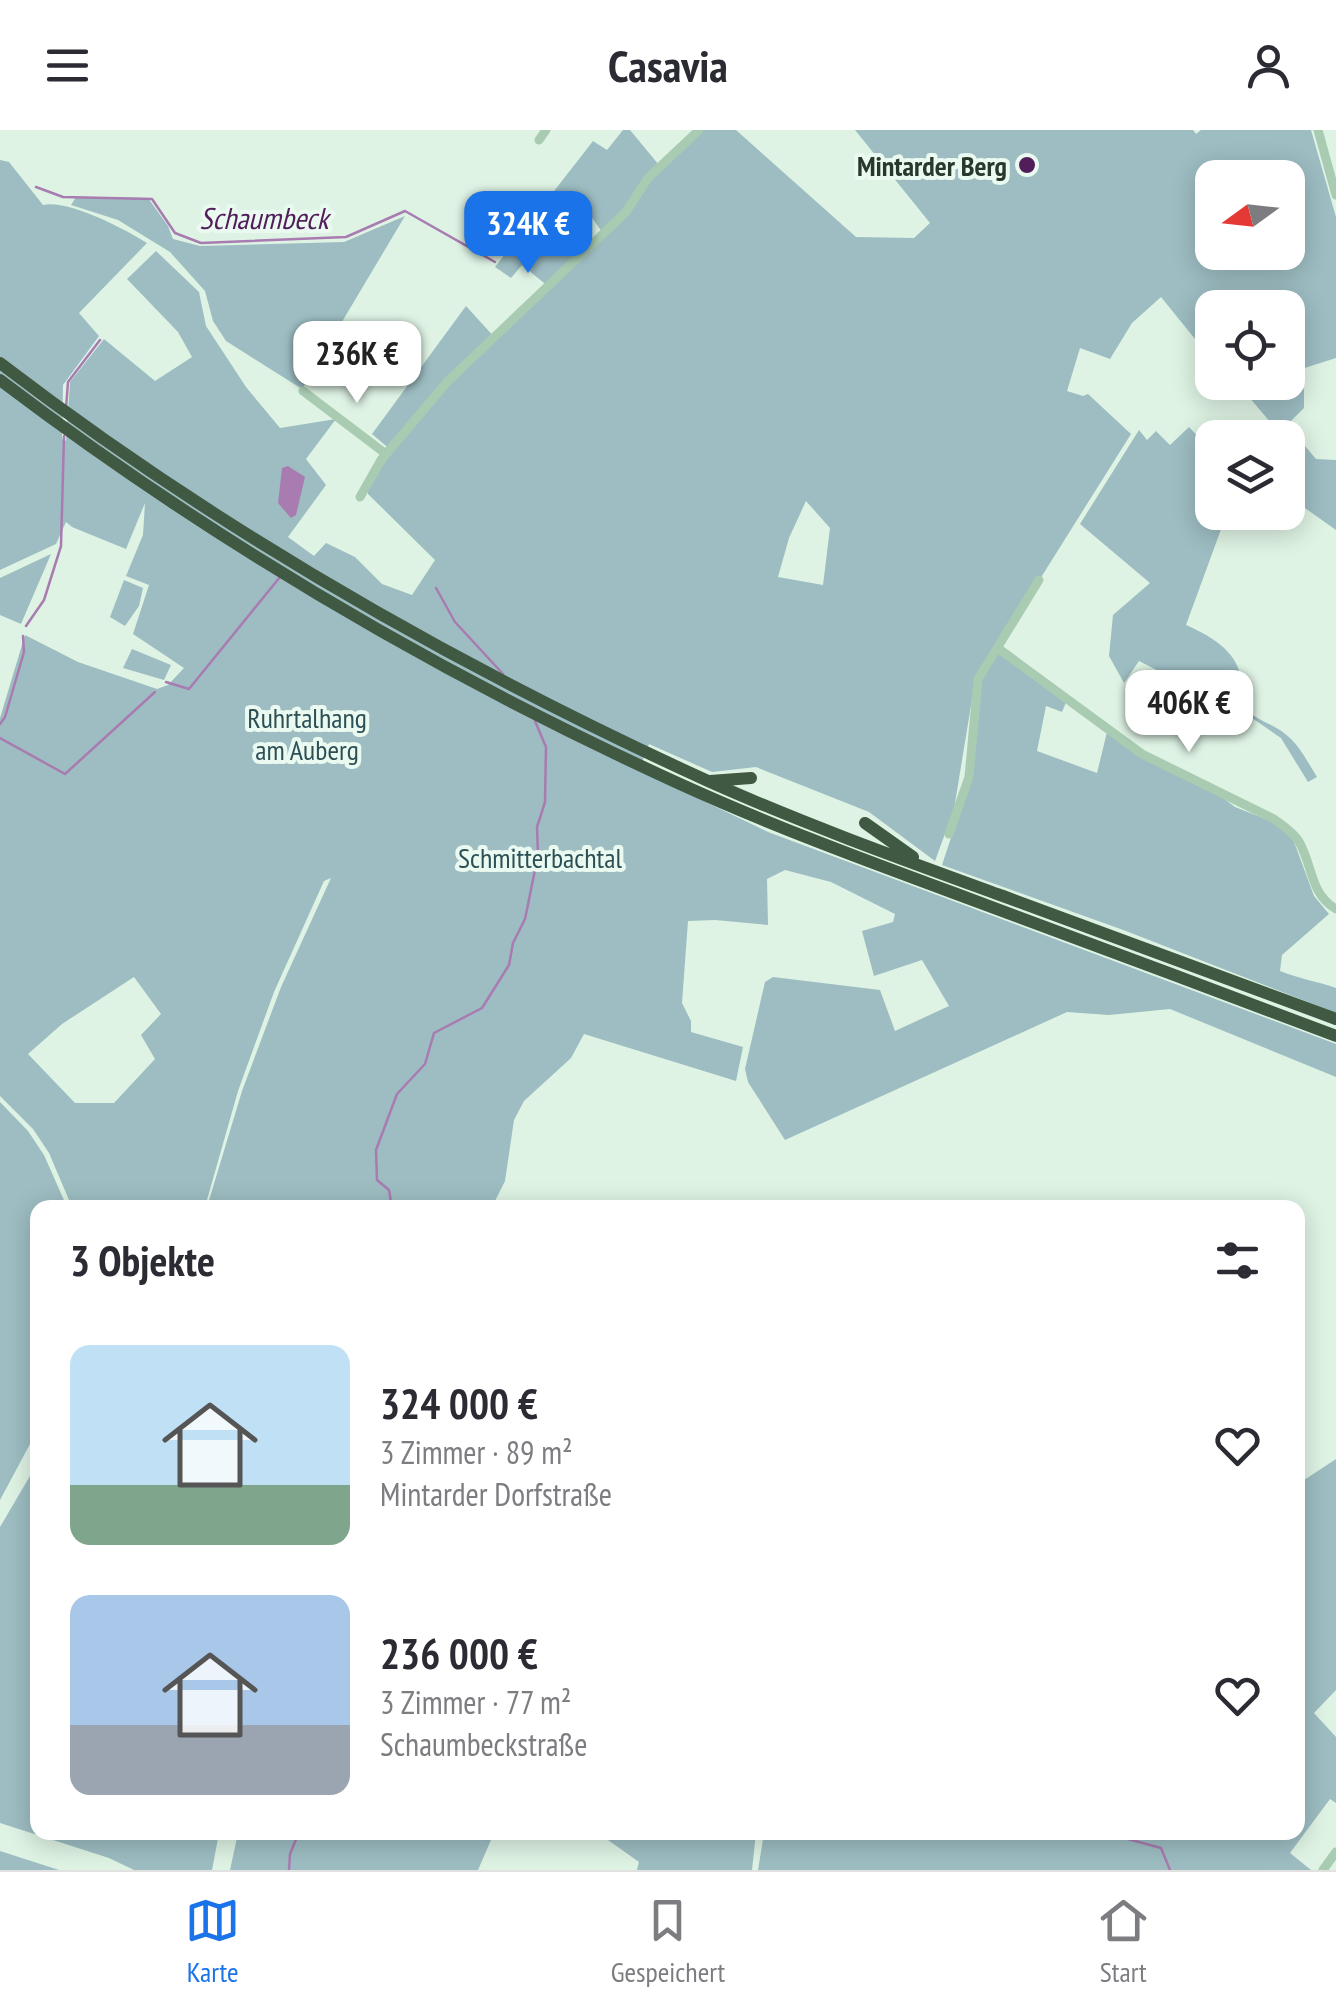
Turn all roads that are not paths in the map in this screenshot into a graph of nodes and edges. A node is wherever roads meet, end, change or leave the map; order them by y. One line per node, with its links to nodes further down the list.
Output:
1 (546, 130): 4 (street)
2 (700, 130): 9 (street)
3 (1318, 130): 5 (street)
4 (539, 140)
5 (1336, 195)
6 (0, 363): 14 (highway)
7 (0, 380): 20 (highway)
8 (303, 391): 9 (street)
9 (386, 454): 10 (street)
10 (360, 498)
11 (1040, 580): 12 (street)
12 (999, 649): 16 (street); 18 (street)
13 (752, 778): 14 (highway)
14 (708, 781): 17 (highway)
15 (865, 823): 17 (highway)
16 (949, 834)
17 (931, 870): 19 (highway)
18 (1336, 909)
19 (1336, 1019)
20 (1336, 1036)
21 (1336, 1852): 22 (street)
22 (1323, 1870)

